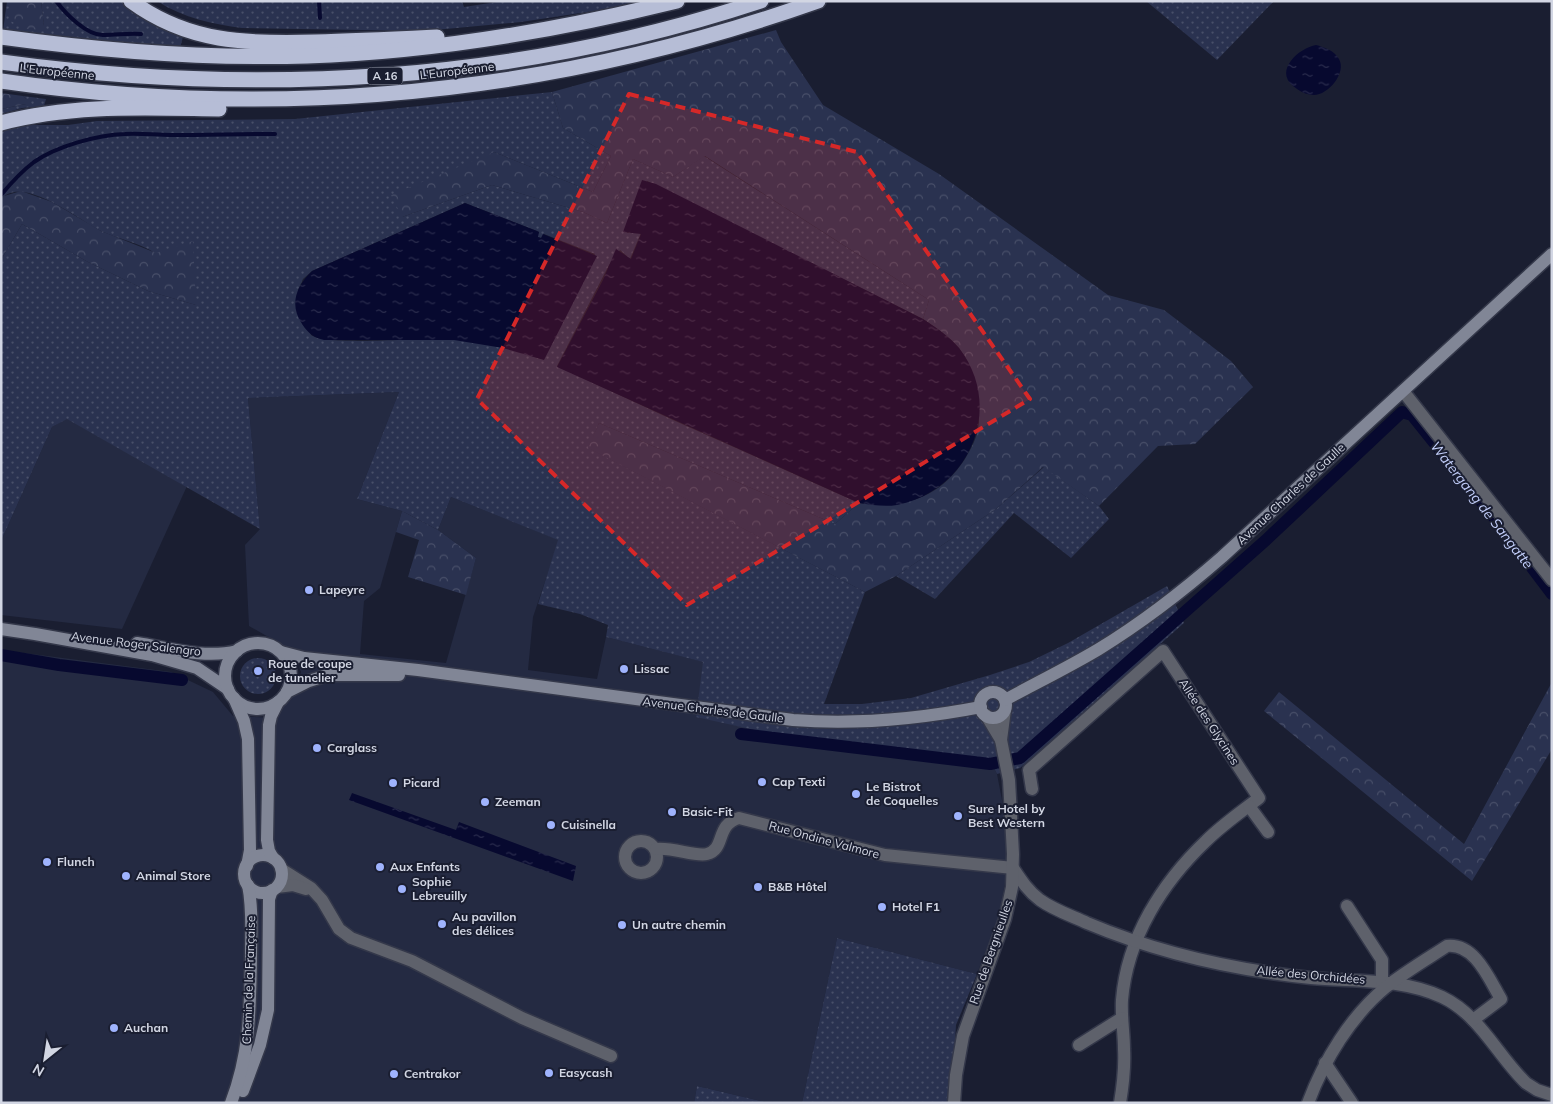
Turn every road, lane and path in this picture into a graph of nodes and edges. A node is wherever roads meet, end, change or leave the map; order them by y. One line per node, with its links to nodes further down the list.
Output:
1 (131, 1): 5 (highway)
2 (677, 1): 5 (highway)
3 (761, 1): 7 (highway, L'Européenne / A 16)
4 (818, 1): 9 (highway, L'Européenne / A 16)
5 (580, 24): 6 (highway)
6 (1, 37)
7 (1, 62)
8 (1, 81): 9 (highway, L'Européenne / A 16)
9 (346, 97): 10 (highway)
10 (1, 122)
11 (1552, 254): 12 (main road, Avenue Charles de Gaulle)
12 (1403, 390): 13 (street); 22 (main road, Avenue Charles de Gaulle)
13 (1552, 580)
14 (1, 629): 15 (main road, Avenue Roger Salengro)
15 (35, 634): 16 (main road, Avenue Roger Salengro); 20 (main road, Avenue Roger Salengro)
16 (237, 651): 17 (main road); 20 (main road)
17 (281, 652): 18 (main road, Avenue Charles de Gaulle); 19 (main road)
18 (447, 675): 19 (main road, Avenue Charles de Gaulle); 23 (main road, Avenue Charles de Gaulle)
19 (287, 692): 21 (main road)
20 (231, 693): 21 (main road); 30 (main road)
21 (278, 702): 29 (main road)
22 (1005, 705): 23 (main road, Avenue Charles de Gaulle); 23 (main road); 24 (street, Rue de Bergnieulles)
23 (983, 711): 24 (street, Rue de Bergnieulles)
24 (1002, 745): 31 (street, Rue de Bergnieulles)
25 (1032, 789): 26 (street, Allée des Glycines)
26 (1249, 806): 27 (street); 39 (street)
27 (1268, 832)
28 (656, 849): 31 (street, Rue Ondine Valmore)
29 (273, 858): 30 (main road); 32 (main road)
30 (247, 866): 33 (main road)
31 (1013, 868): 36 (street, Rue de Bergnieulles); 37 (street, Allée des Orchidées)
32 (281, 869): 34 (main road); 35 (street)
33 (248, 885): 34 (main road); 47 (main road, Chemin de la Française)
34 (275, 889): 35 (street); 48 (main road, Chemin de la Française)
35 (317, 895): 44 (street)
36 (1010, 896): 37 (street, Allée des Orchidées); 49 (street, Rue de Bergnieulles)
37 (1041, 901): 39 (street, Allée des Orchidées)
38 (1347, 906): 40 (street)
39 (1135, 941): 40 (street, Allée des Orchidées); 41 (street)
40 (1386, 983): 42 (street, Allée des Orchidées); 42 (street); 45 (street)
41 (1122, 1018): 43 (street); 50 (street)
42 (1473, 1020): 46 (street, Allée des Orchidées)
43 (1079, 1045)
44 (611, 1056)
45 (1325, 1064): 51 (street); 52 (street)
46 (1552, 1095)
47 (232, 1103)
48 (236, 1103)
49 (954, 1103)
50 (1120, 1103)
51 (1308, 1103)
52 (1352, 1103)

